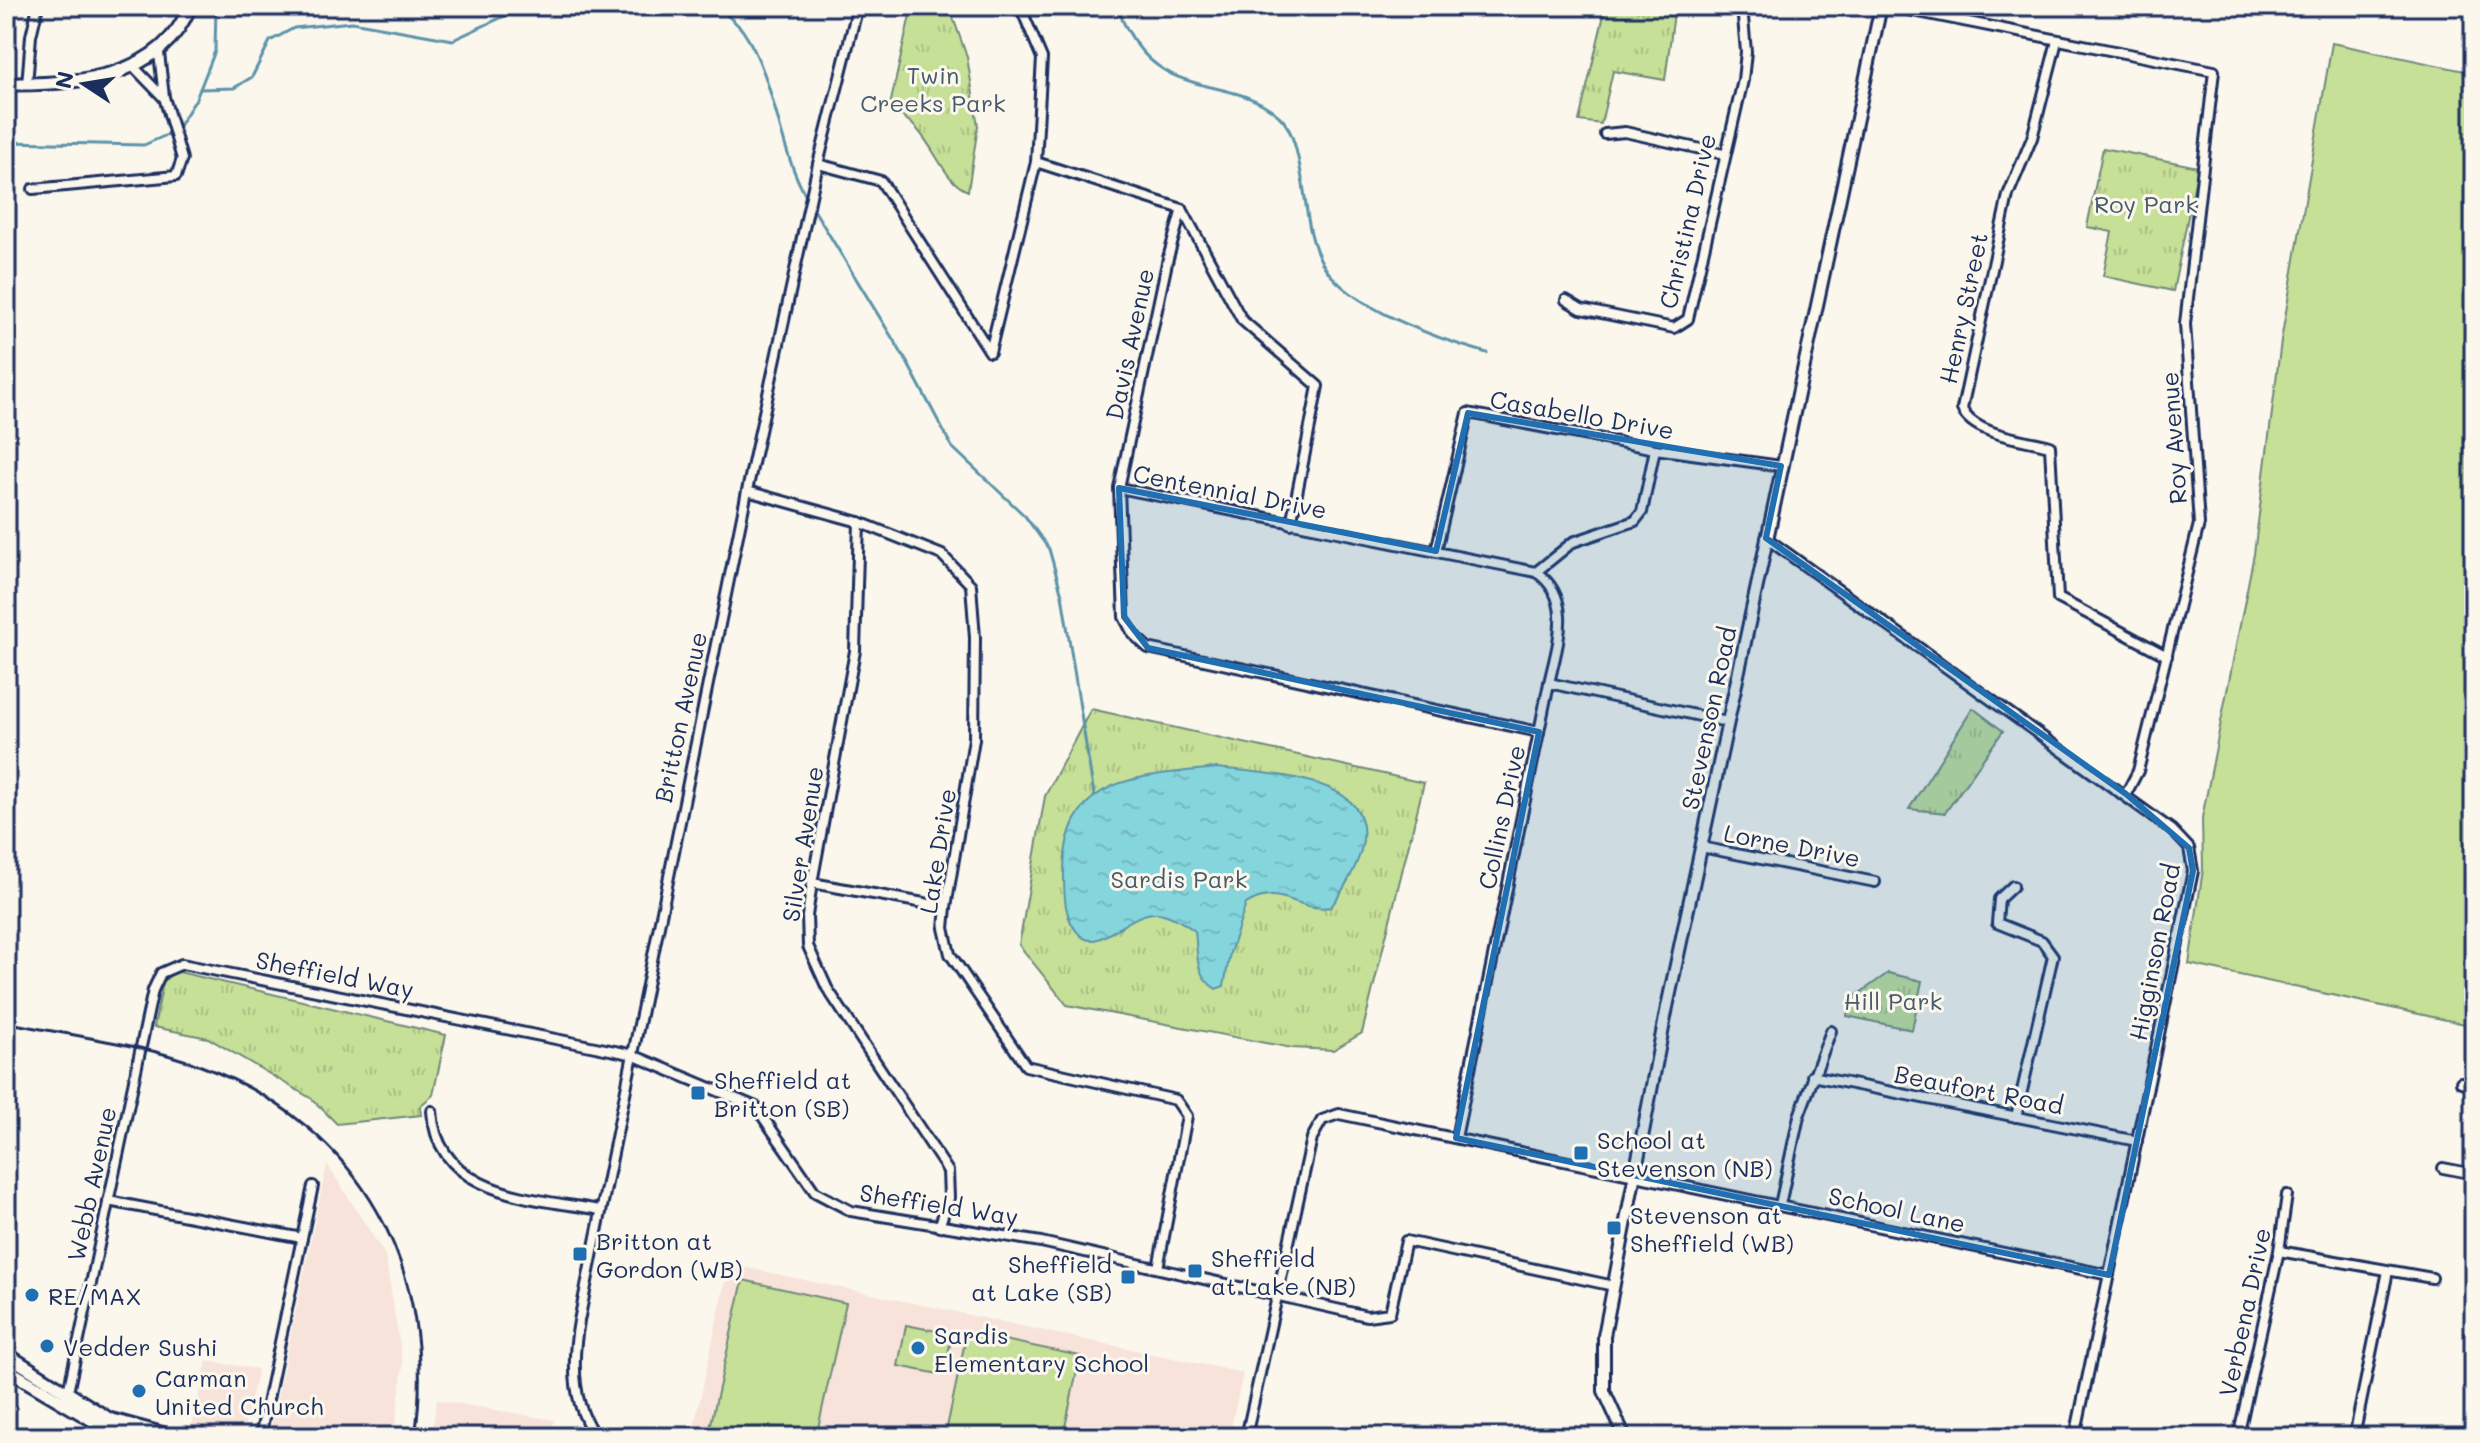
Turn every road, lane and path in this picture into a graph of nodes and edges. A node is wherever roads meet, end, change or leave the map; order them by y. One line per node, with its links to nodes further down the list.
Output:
1 (38, 6): 12 (street)
2 (190, 6): 9 (main road)
3 (858, 6): 17 (street, Britton Avenue)
4 (1020, 6): 16 (street)
5 (1742, 6): 15 (street, Christina Drive)
6 (1881, 6): 22 (street, Stevenson Road)
7 (1888, 6): 8 (street)
8 (2057, 41): 30 (street, Roy Avenue); 30 (street, Henry Street)
9 (159, 53): 10 (main road); 13 (street)
10 (132, 65): 12 (main road); 13 (street)
11 (6, 84): 12 (main road)
12 (27, 85)
13 (164, 97): 18 (street)
14 (1605, 134): 15 (street)
15 (1723, 154): 20 (street, Christina Drive)
16 (1036, 162): 17 (street); 19 (street)
17 (818, 164): 24 (street, Britton Avenue)
18 (33, 189)
19 (1182, 209): 23 (street, Davis Avenue); 26 (street)
20 (1566, 300)
21 (1655, 449): 22 (street, Casabello Drive); 28 (street, Casabello Drive); 29 (street)
22 (1781, 466): 27 (street, Stevenson Road)
23 (1119, 488): 26 (street, Centennial Drive); 33 (street, Centennial Drive)
24 (747, 491): 25 (street, Lake Drive); 42 (street, Britton Avenue)
25 (859, 522): 37 (street, Silver Avenue); 39 (street, Lake Drive)
26 (1291, 524): 28 (street, Centennial Drive)
27 (1766, 538): 32 (street, Stevenson Road); 34 (street, Higginson Road)
28 (1436, 551): 29 (street, Centennial Drive)
29 (1536, 572): 31 (street)
30 (2167, 656): 34 (street, Roy Avenue)
31 (1549, 683): 32 (street); 33 (street, Collins Drive)
32 (1727, 722): 35 (street, Stevenson Road)
33 (1539, 732): 48 (street, Collins Drive)
34 (2126, 794): 49 (street, Higginson Road)
35 (1701, 847): 36 (street, Lorne Drive); 52 (street, Stevenson Road)
36 (1875, 882)
37 (812, 883): 39 (street); 58 (street, Silver Avenue)
38 (2013, 886): 47 (street)
39 (946, 907): 61 (street, Lake Drive)
40 (161, 973): 42 (street, Sheffield Way); 55 (street, Webb Avenue)
41 (1831, 1031): 43 (street)
42 (630, 1054): 57 (street, Britton Avenue); 58 (street, Sheffield Way)
43 (1812, 1076): 47 (street, Beaufort Road); 56 (street)
44 (2461, 1082): 45 (street)
45 (2474, 1085)
46 (432, 1111): 57 (street)
47 (2016, 1117): 49 (street, Beaufort Road)
48 (1456, 1138): 52 (street, School Lane); 66 (street, School Lane)
49 (2137, 1141): 63 (street, Higginson Road)
50 (2443, 1168): 51 (street)
51 (2474, 1174)
52 (1636, 1175): 56 (street, School Lane); 65 (street, Stevenson Road)
53 (313, 1186): 59 (street)
54 (2287, 1195): 60 (street, Verbena Drive)
55 (108, 1201): 59 (street); 69 (street, Webb Avenue)
56 (1780, 1205): 63 (street, School Lane)
57 (600, 1210): 73 (street, Britton Avenue)
58 (939, 1227): 61 (street, Sheffield Way)
59 (302, 1238): 72 (street)
60 (2279, 1251): 62 (street); 77 (street, Verbena Drive)
61 (1158, 1268): 66 (street, Sheffield Way)
62 (2388, 1271): 64 (street); 78 (street)
63 (2109, 1275): 76 (street, Higginson Road)
64 (2432, 1278)
65 (1614, 1286): 66 (street, Sheffield Way); 75 (street, Stevenson Road)
66 (1276, 1295): 74 (street)
67 (6, 1354): 69 (main road)
68 (6, 1369): 69 (main road)
69 (65, 1400): 70 (main road); 71 (main road)
70 (137, 1437)
71 (175, 1437)
72 (260, 1437)
73 (596, 1437)
74 (1246, 1437)
75 (1625, 1437)
76 (2075, 1437)
77 (2238, 1437)
78 (2354, 1437)

